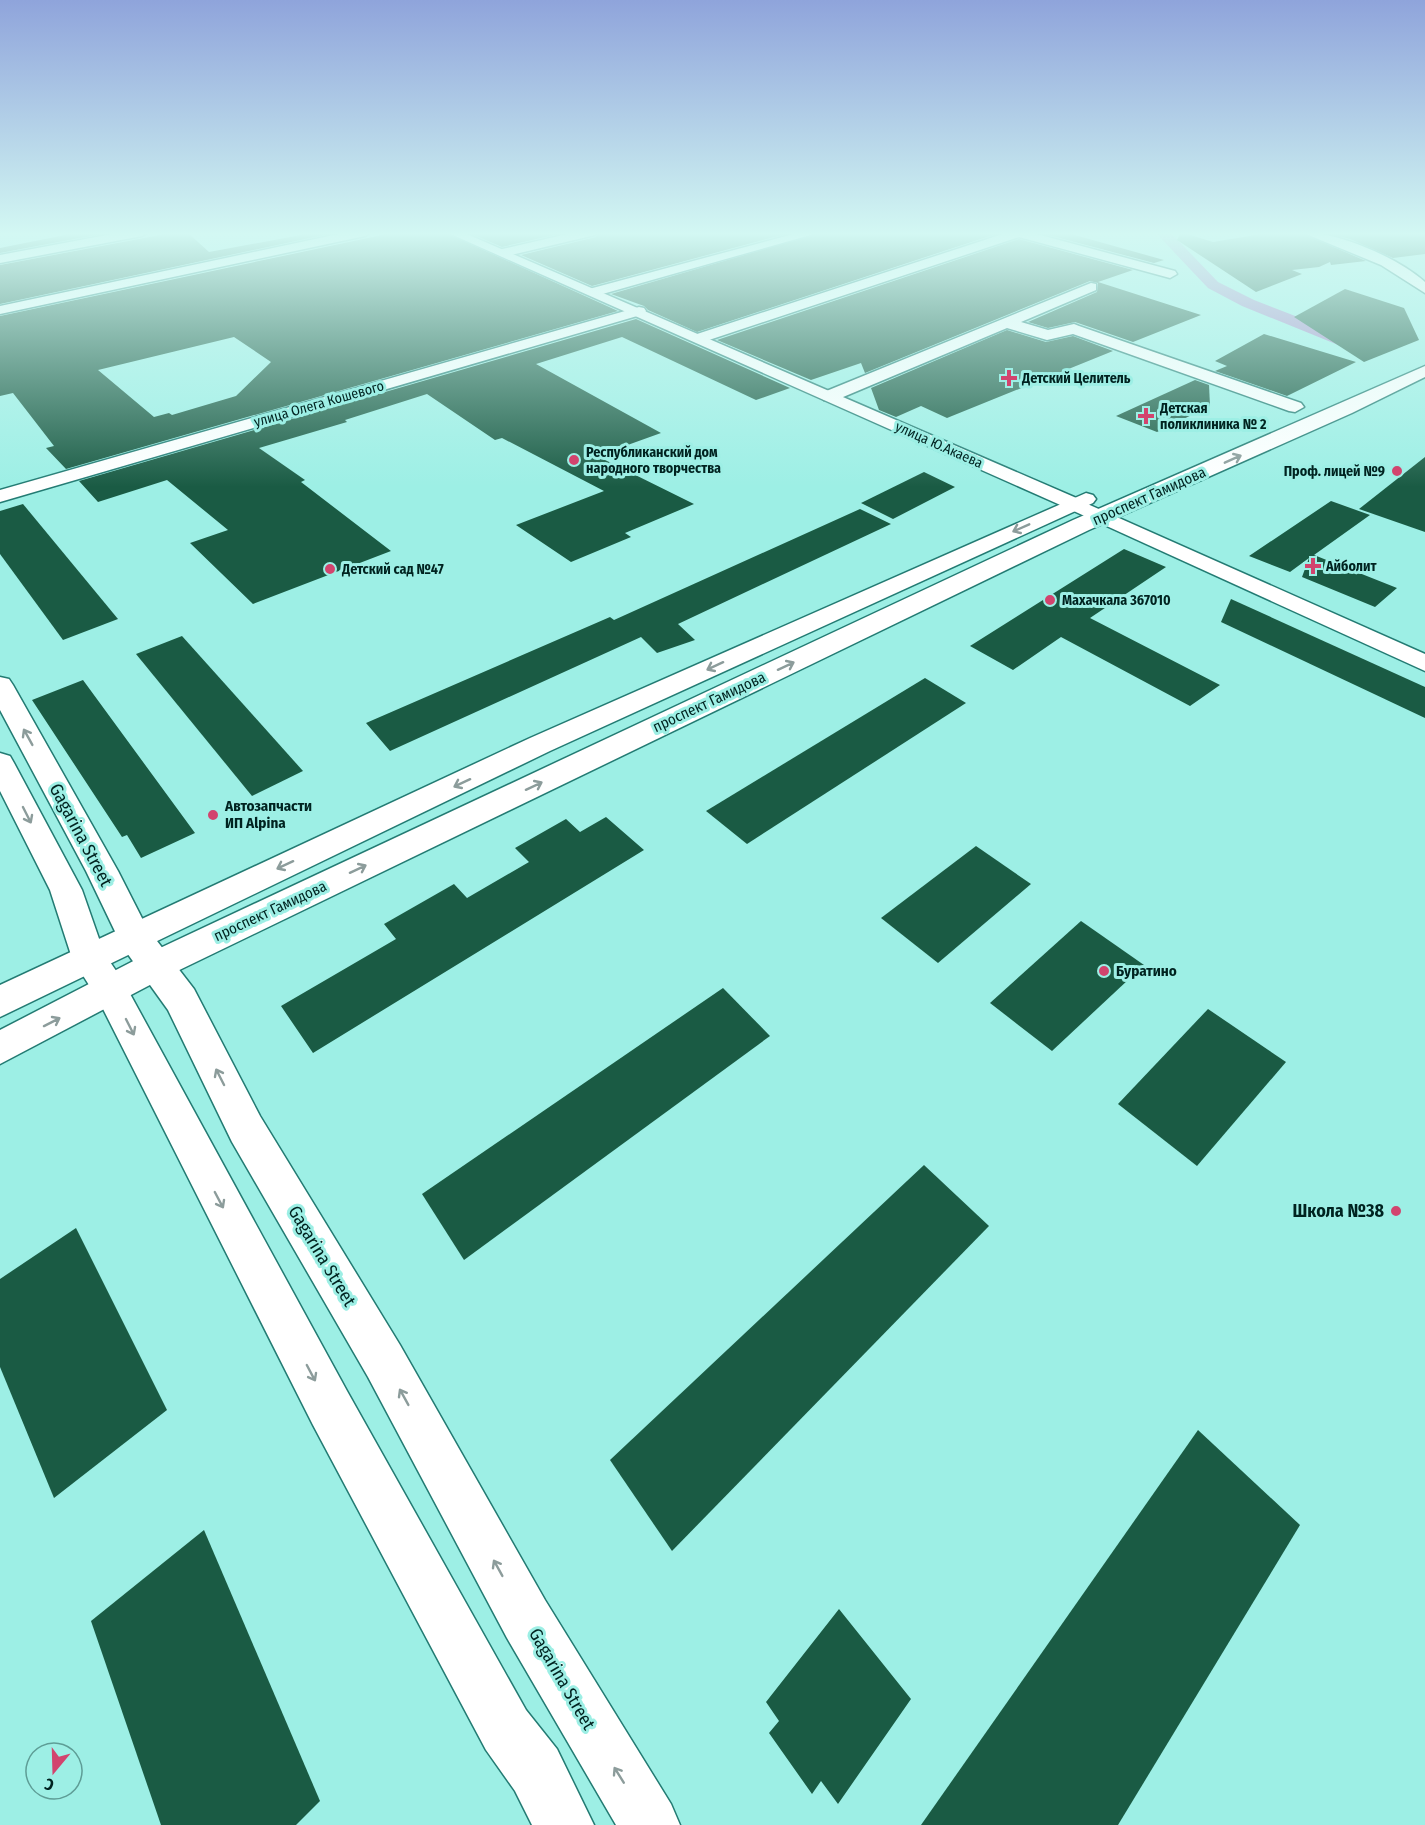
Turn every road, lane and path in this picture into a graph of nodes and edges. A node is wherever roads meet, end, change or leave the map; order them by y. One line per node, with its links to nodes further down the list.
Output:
1 (618, 317): 14 (main road, улица Олега Кошевого)
2 (653, 317): 6 (main road, улица Ю.Акаева)
3 (762, 317): 6 (main road)
4 (1017, 317): 5 (main road)
5 (1005, 322): 10 (main road); 12 (main road)
6 (700, 338): 10 (main road, улица Ю.Акаева)
7 (1425, 357): 9 (main road)
8 (1425, 371): 15 (main road, проспект Гамидова, one-way to 8)
9 (1371, 378)
10 (830, 396): 16 (main road, улица Ю.Акаева)
11 (1316, 399): 12 (main road)
12 (1295, 407): 13 (main road)
13 (1274, 416)
14 (0, 496)
15 (1104, 503): 16 (main road, улица Ю.Акаева); 17 (main road, улица Ю.Акаева); 21 (main road, проспект Гамидова, one-way to 15)
16 (1074, 504): 20 (main road, проспект Гамидова, one-way to 20)
17 (1425, 663)
18 (0, 686): 20 (main road, Gagarina Street, one-way to 18)
19 (0, 763): 22 (main road, one-way to 22)
20 (134, 937): 21 (main road, Gagarina Street); 22 (main road, проспект Гамидова)
21 (155, 966): 22 (main road, проспект Гамидова); 26 (main road, Gagarina Street, one-way to 21)
22 (100, 975): 23 (main road, проспект Гамидова); 24 (main road, проспект Гамидова, one-way to 22); 25 (main road, one-way to 25)
23 (0, 1002)
24 (0, 1048)
25 (564, 1825)
26 (650, 1825)

